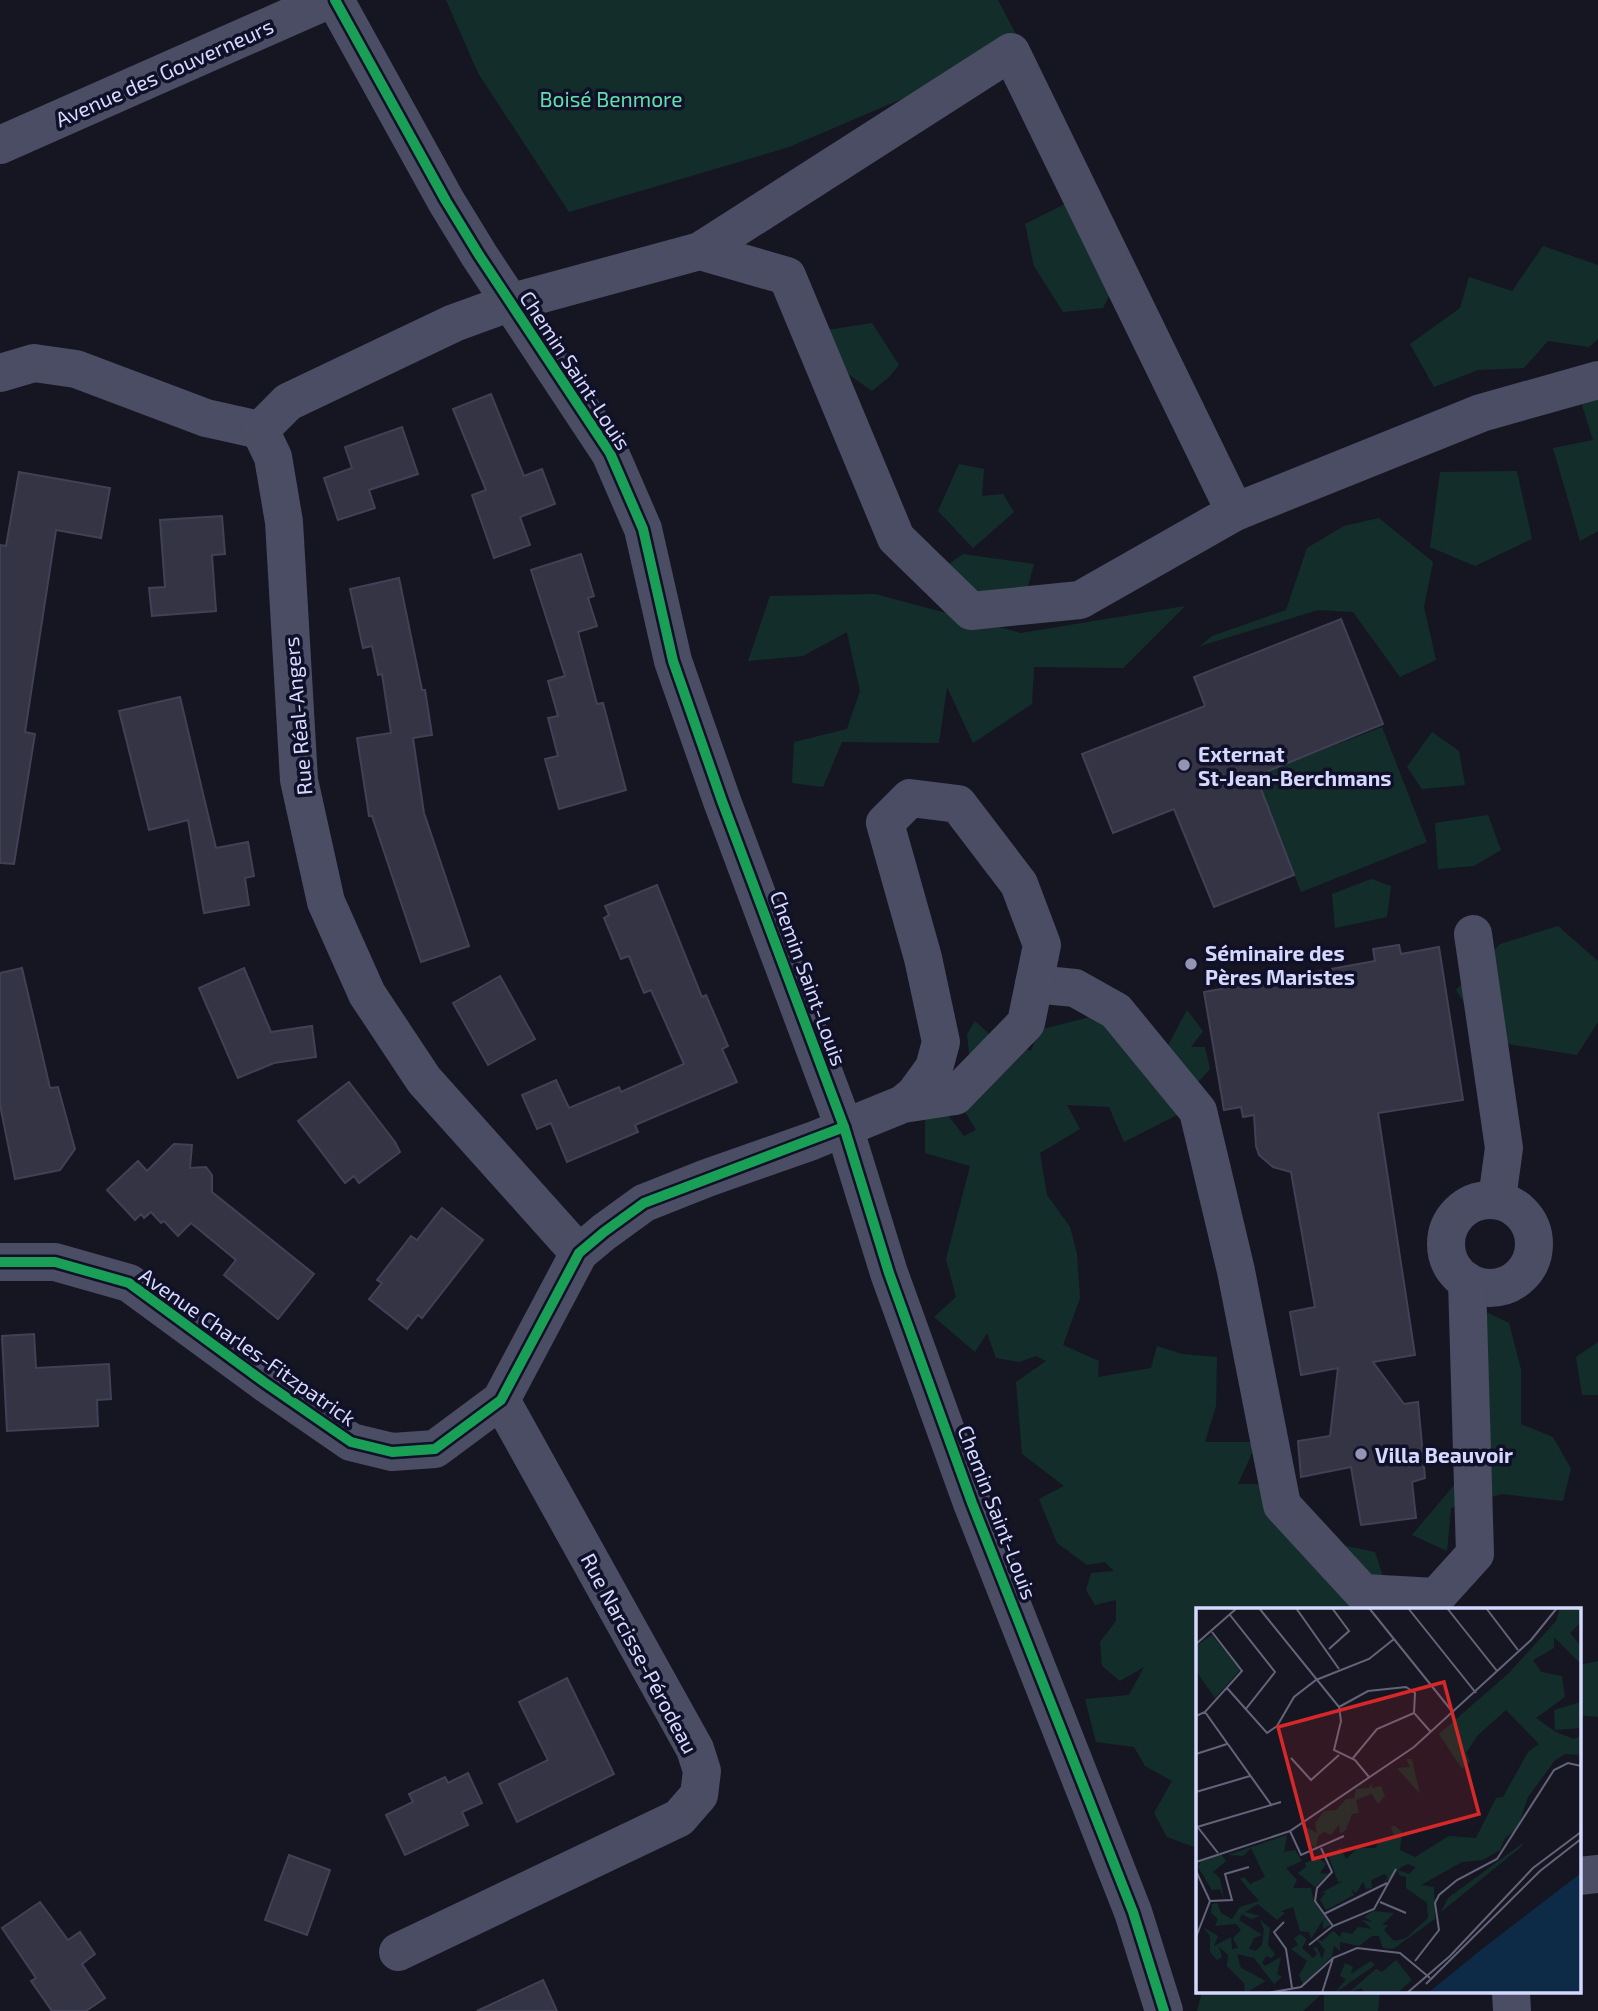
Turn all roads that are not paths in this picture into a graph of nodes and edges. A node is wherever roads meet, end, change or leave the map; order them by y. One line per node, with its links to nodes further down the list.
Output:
1 (328, 0): 3 (street, Avenue des Gouverneurs)
2 (335, 0): 5 (street, Chemin Saint-Louis)
3 (0, 145)
4 (700, 251): 5 (street); 9 (street); 9 (street)
5 (509, 303): 8 (street); 13 (street, Chemin Saint-Louis)
6 (0, 373): 8 (street)
7 (1598, 380): 9 (street)
8 (260, 430): 15 (street, Rue Réal-Angers)
9 (1235, 512)
10 (1473, 934): 14 (street)
11 (1034, 984): 12 (street); 12 (street); 19 (street)
12 (903, 1104): 13 (street, Avenue Charles-Fitzpatrick)
13 (844, 1127): 15 (street, Avenue Charles-Fitzpatrick); 23 (street, Chemin Saint-Louis)
14 (1497, 1199): 17 (street); 17 (street)
15 (579, 1253): 18 (street, Avenue Charles-Fitzpatrick)
16 (0, 1262): 18 (street, Avenue Charles-Fitzpatrick)
17 (1467, 1281): 19 (street)
18 (501, 1400): 22 (street, Rue Narcisse-Pérodeau)
19 (1440, 1604)
20 (1598, 1874): 21 (street)
21 (1580, 1876)
22 (398, 1952)
23 (1164, 2011)

